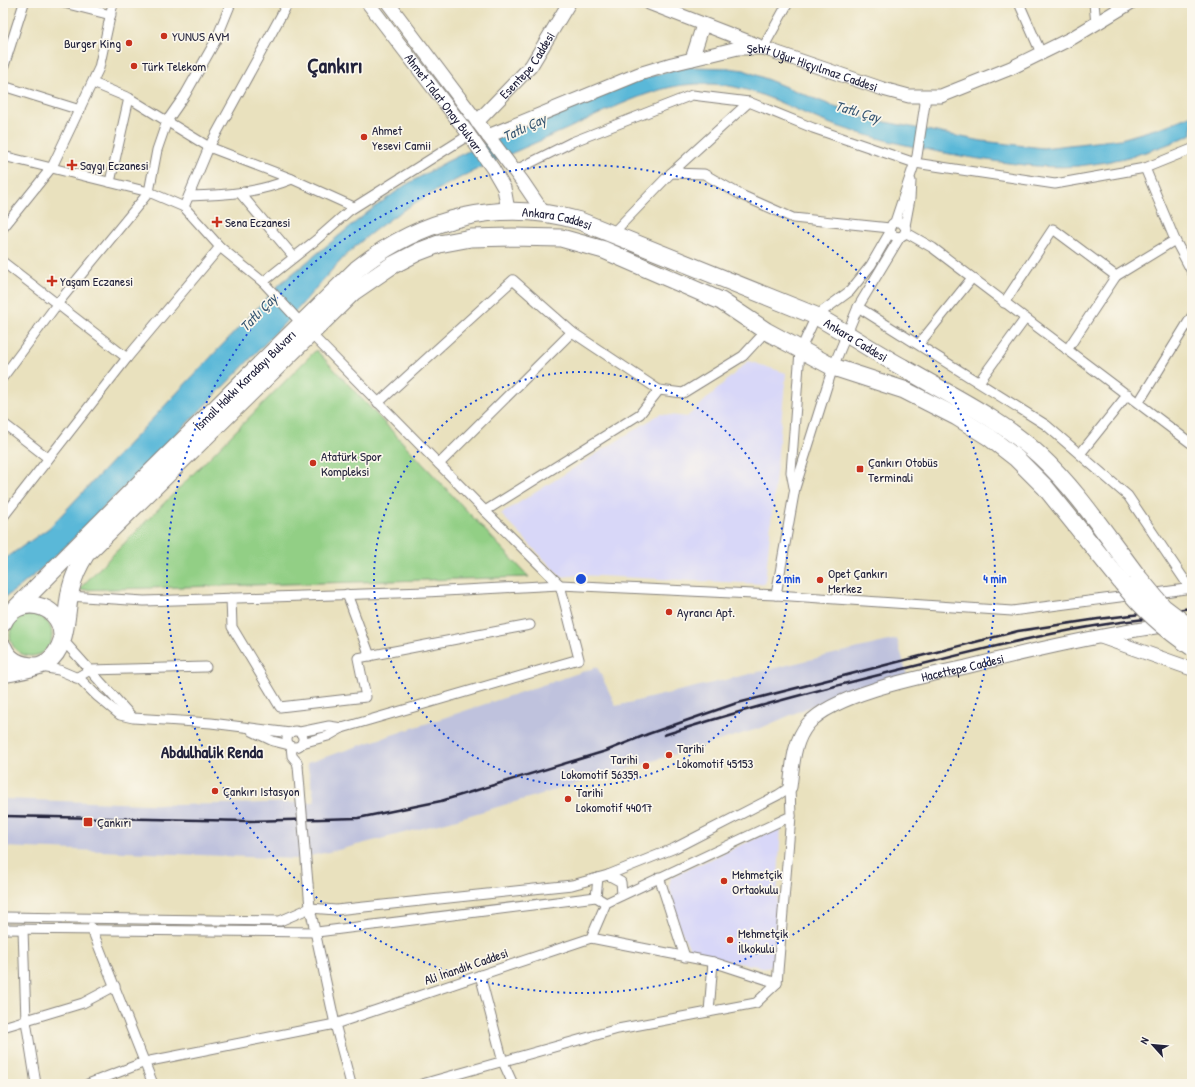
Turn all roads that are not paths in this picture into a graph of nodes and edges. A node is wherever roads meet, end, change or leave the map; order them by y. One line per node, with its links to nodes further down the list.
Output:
1 (24, 3): 20 (street)
2 (64, 3): 14 (street)
3 (113, 3): 14 (street)
4 (231, 3): 27 (street)
5 (288, 3): 31 (street)
6 (368, 3): 30 (street, Ahmet Talat Onay Bulvarı)
7 (388, 3): 28 (street, Ahmet Talat Onay Bulvarı)
8 (570, 3): 28 (street, Esentepe Caddesi)
9 (649, 3): 16 (street)
10 (787, 3): 17 (street)
11 (1019, 3): 18 (street)
12 (1094, 3): 15 (street)
13 (1130, 3): 15 (street, Şehit Uğur Hiçyılmaz Caddesi)
14 (110, 15): 21 (street)
15 (1096, 24): 18 (street, Şehit Uğur Hiçyılmaz Caddesi)
16 (703, 25): 17 (street); 19 (street)
17 (763, 48): 19 (street, Şehit Uğur Hiçyılmaz Caddesi); 23 (street, Şehit Uğur Hiçyılmaz Caddesi)
18 (1041, 54): 23 (street, Şehit Uğur Hiçyılmaz Caddesi)
19 (692, 59): 29 (street, Şehit Uğur Hiçyılmaz Caddesi)
20 (3, 69)
21 (93, 83): 24 (street); 26 (street)
22 (3, 86): 26 (street)
23 (926, 97): 34 (street)
24 (129, 98): 27 (street); 41 (street)
25 (749, 102): 34 (street); 36 (street); 38 (street)
26 (80, 110): 35 (street)
27 (167, 121): 31 (street); 42 (street)
28 (477, 122): 29 (street, Ahmet Talat Onay Bulvarı)
29 (488, 137): 36 (street, Ahmet Talat Onay Bulvarı)
30 (473, 140): 45 (street); 47 (street, Ahmet Talat Onay Bulvarı)
31 (209, 147): 40 (street); 44 (street)
32 (1192, 149): 37 (street)
33 (3, 156): 35 (street)
34 (916, 160): 37 (street); 39 (street)
35 (52, 167): 41 (street); 50 (street)
36 (511, 167): 48 (street)
37 (1145, 168): 53 (street)
38 (671, 173): 49 (street); 52 (street)
39 (912, 173): 49 (street); 51 (street)
40 (292, 179): 43 (street); 45 (street)
41 (110, 182): 42 (street)
42 (149, 192): 46 (street); 61 (street)
43 (240, 193): 44 (street); 55 (street)
44 (189, 196): 46 (street)
45 (354, 207): 55 (street)
46 (184, 208): 54 (street)
47 (508, 210): 48 (highway, Ankara Caddesi); 67 (highway, İsmail Hakkı Karadayı Bulvarı)
48 (543, 212): 52 (highway, Ankara Caddesi)
49 (892, 227): 51 (street); 51 (street); 64 (street)
50 (3, 228)
51 (903, 232): 59 (street); 63 (street)
52 (612, 234): 64 (highway, Ankara Caddesi)
53 (1175, 240): 57 (street); 58 (street)
54 (220, 247): 60 (street); 74 (street)
55 (294, 257): 60 (street)
56 (3, 262): 61 (street)
57 (1192, 272)
58 (1116, 276): 62 (street); 73 (street)
59 (972, 278): 62 (street); 71 (street)
60 (263, 282): 67 (street)
61 (58, 303): 74 (street); 76 (street)
62 (1004, 303): 66 (street)
63 (858, 307): 70 (street); 71 (street)
64 (816, 316): 70 (highway, Ankara Caddesi); 72 (street)
65 (1192, 316): 80 (street)
66 (1025, 318): 73 (street); 77 (street)
67 (303, 324): 68 (highway); 81 (street); 95 (highway); 97 (highway, İsmail Hakkı Karadayı Bulvarı)
68 (766, 331): 72 (highway); 78 (street)
69 (572, 332): 78 (street); 81 (street); 86 (street)
70 (847, 333): 75 (street); 90 (highway, Ankara Caddesi)
71 (918, 344): 77 (street)
72 (800, 350): 75 (highway); 87 (street)
73 (1067, 350): 79 (street)
74 (127, 358): 85 (street)
75 (833, 367): 87 (street); 90 (highway)
76 (3, 376)
77 (979, 382): 84 (street)
78 (659, 390): 88 (street)
79 (1128, 394): 80 (street); 84 (street)
80 (1139, 402): 83 (street)
81 (378, 403): 86 (street)
82 (3, 423): 85 (street)
83 (1192, 444)
84 (1080, 454): 92 (street)
85 (48, 458): 89 (street)
86 (439, 464): 88 (street)
87 (794, 488): 94 (street)
88 (485, 511): 91 (street)
89 (3, 517)
90 (1130, 580): 100 (highway, bridge); 104 (highway, bridge)
91 (560, 585): 93 (street); 94 (street); 114 (street)
92 (1191, 588): 94 (street)
93 (347, 594): 96 (street); 105 (street)
94 (776, 595)
95 (69, 596): 96 (street); 102 (highway)
96 (231, 598): 105 (street)
97 (7, 615): 102 (highway)
98 (1192, 622): 101 (street, Hacettepe Caddesi)
99 (530, 625): 105 (street)
100 (1192, 629)
101 (1099, 636): 108 (street); 119 (street, Hacettepe Caddesi)
102 (62, 639): 106 (highway); 109 (street)
103 (3, 647): 106 (highway)
104 (1192, 647)
105 (370, 656)
106 (38, 666): 110 (highway); 111 (street)
107 (206, 667): 109 (street)
108 (1192, 669)
109 (90, 670): 111 (street); 112 (street)
110 (3, 674)
111 (76, 678): 112 (street)
112 (132, 717): 113 (street)
113 (247, 728): 115 (street); 117 (street)
114 (342, 728): 115 (street); 116 (street)
115 (295, 733): 116 (street); 117 (street)
116 (302, 744): 117 (street); 118 (street)
117 (290, 745): 118 (street)
118 (298, 764): 127 (street, bridge)
119 (790, 787): 120 (street); 121 (street)
120 (791, 816): 122 (street); 138 (street)
121 (608, 875): 123 (street); 124 (street)
122 (659, 877): 124 (street); 135 (street)
123 (598, 878): 125 (street); 127 (street)
124 (622, 895): 126 (street)
125 (596, 897): 126 (street); 133 (street)
126 (606, 902): 134 (street)
127 (310, 908): 129 (street); 133 (street)
128 (3, 917): 129 (street)
129 (91, 919): 132 (street)
130 (3, 929): 131 (street)
131 (23, 929): 132 (street); 141 (street)
132 (92, 931): 133 (street); 139 (street)
133 (317, 932): 142 (street)
134 (591, 938): 135 (street); 137 (street, Ali İnandık Caddesi)
135 (685, 957): 136 (street)
136 (713, 962): 138 (street); 140 (street)
137 (480, 975): 142 (street, Ali İnandık Caddesi); 145 (street)
138 (777, 983): 140 (street)
139 (115, 986): 141 (street); 144 (street)
140 (708, 1012): 145 (street)
141 (26, 1020): 143 (street); 146 (street)
142 (335, 1024): 144 (street, Ali İnandık Caddesi); 149 (street)
143 (3, 1028)
144 (145, 1062): 147 (street, Ali İnandık Caddesi); 148 (street)
145 (503, 1062): 150 (street); 151 (street)
146 (36, 1084)
147 (88, 1084)
148 (153, 1084)
149 (351, 1084)
150 (422, 1084)
151 (512, 1084)

